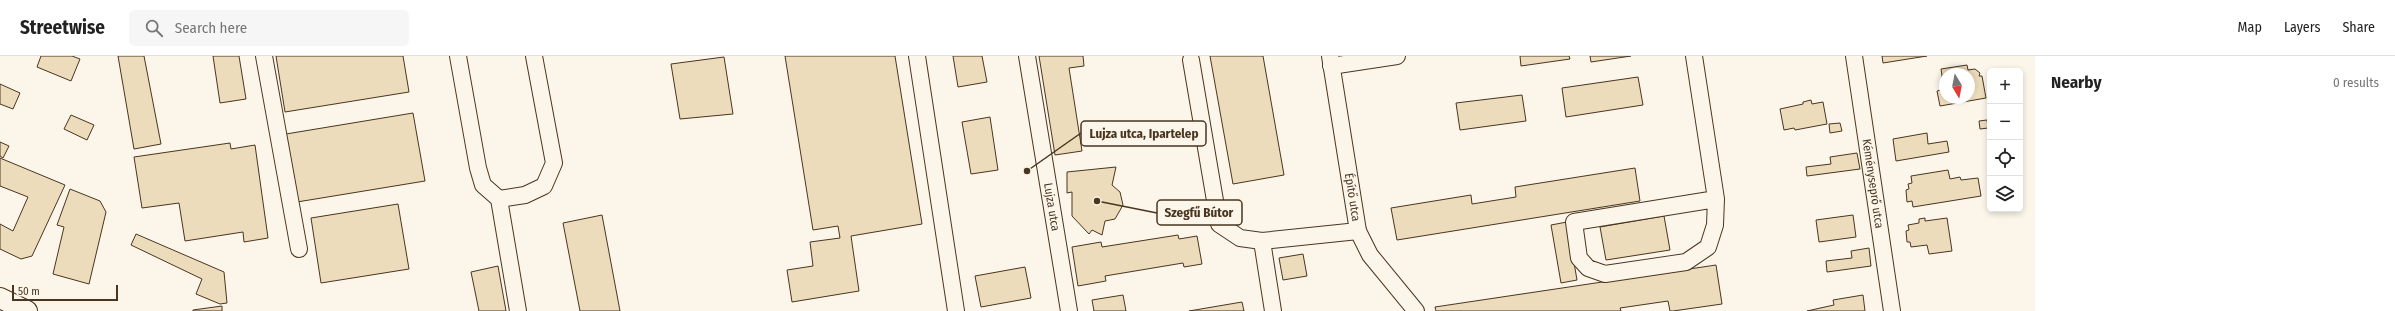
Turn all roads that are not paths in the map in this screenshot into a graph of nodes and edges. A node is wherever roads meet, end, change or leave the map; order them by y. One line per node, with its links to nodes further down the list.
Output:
1 (264, 56): 15 (street)
2 (458, 56): 11 (street)
3 (534, 56): 11 (street)
4 (916, 56): 19 (street)
5 (1027, 56): 20 (street, Lujza utca)
6 (1396, 56): 10 (street, Építő utca)
7 (1694, 56): 12 (street)
8 (1854, 56): 23 (street, Kéményseprő utca)
9 (1191, 60): 14 (street)
10 (1330, 61): 13 (street, Építő utca)
11 (499, 199): 18 (street)
12 (1716, 199): 12 (street)
13 (1358, 231): 14 (street); 22 (street, Építő utca)
14 (1262, 241): 21 (street)
15 (299, 249)
16 (0, 298): 17 (main road)
17 (27, 311)
18 (518, 311)
19 (956, 311)
20 (1069, 311)
21 (1273, 311)
22 (1416, 311)
23 (1892, 311)

